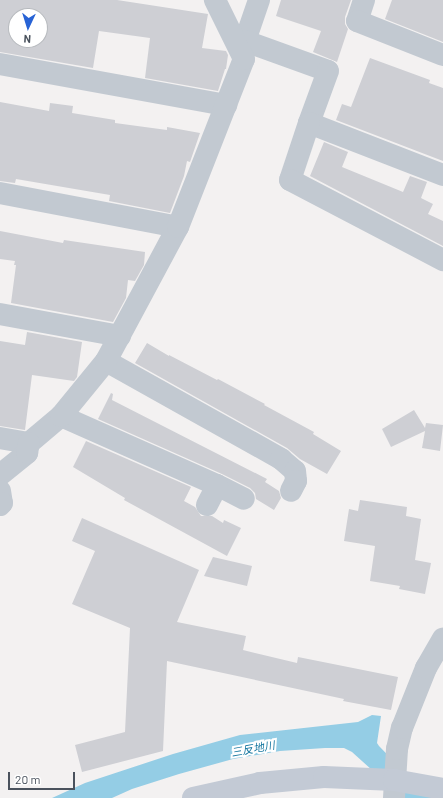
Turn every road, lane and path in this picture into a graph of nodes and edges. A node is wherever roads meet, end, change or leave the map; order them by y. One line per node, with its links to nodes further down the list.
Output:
1 (215, 0): 4 (street)
2 (260, 0): 4 (street)
3 (364, 0): 5 (street)
4 (241, 43): 7 (street); 8 (street)
5 (443, 55)
6 (0, 64): 7 (street)
7 (226, 105): 11 (street)
8 (309, 123): 9 (street); 12 (street)
9 (443, 175)
10 (0, 193): 11 (street)
11 (178, 227): 14 (street)
12 (443, 260)
13 (0, 314): 14 (street)
14 (120, 336): 15 (street)
15 (106, 361): 16 (street); 22 (street)
16 (61, 416): 18 (street); 20 (street)
17 (0, 438): 18 (street)
18 (29, 443): 19 (street)
19 (0, 475)
20 (217, 485): 23 (street); 25 (street)
21 (0, 491): 24 (street)
22 (291, 491)
23 (244, 499)
24 (0, 505)
25 (207, 505)
26 (443, 638): 28 (street)
27 (443, 788): 28 (street)
28 (394, 789): 29 (street)
29 (222, 795): 30 (street)
30 (193, 798)

